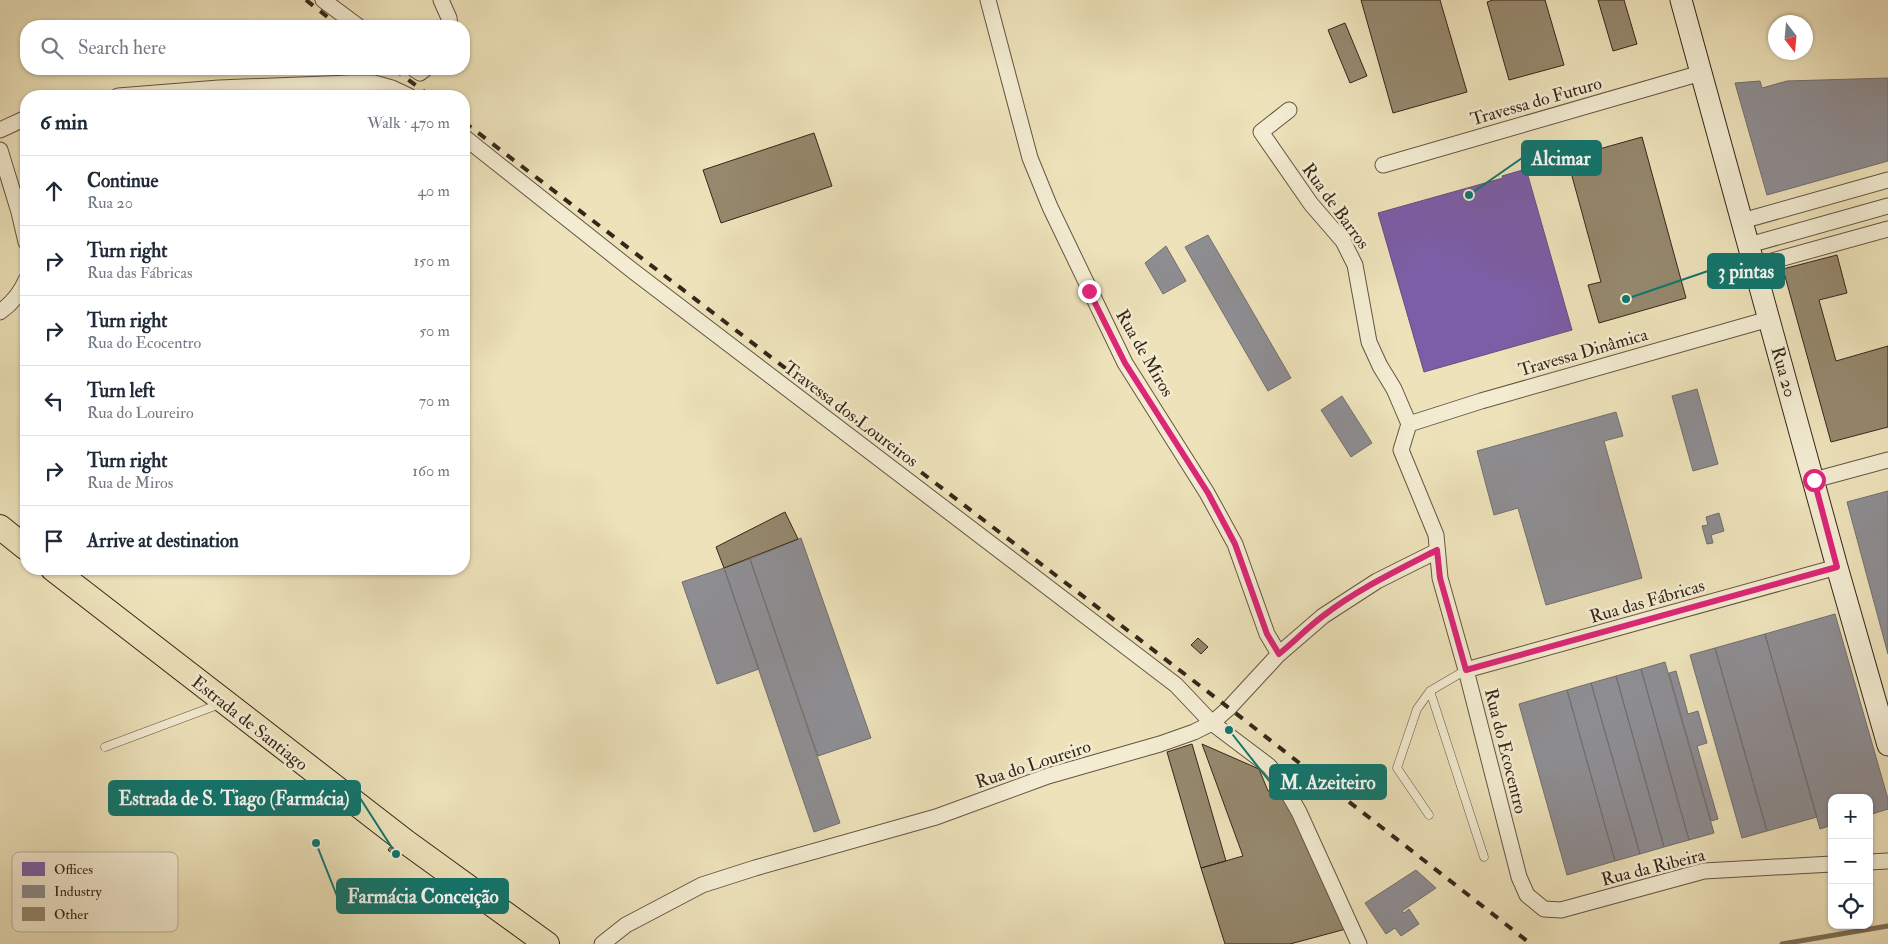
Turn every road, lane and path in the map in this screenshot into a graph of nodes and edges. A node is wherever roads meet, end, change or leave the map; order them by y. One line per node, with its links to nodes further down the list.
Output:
1 (324, 0): 5 (street)
2 (441, 0): 6 (street)
3 (1681, 0): 7 (main road, Rua 20)
4 (991, 3): 34 (street, Rua de Miros)
5 (350, 20)
6 (449, 20)
7 (1701, 73): 15 (street, Travessa do Futuro); 19 (main road, Rua 20)
8 (194, 90): 9 (street)
9 (396, 90)
10 (1289, 110): 26 (street, Rua de Barros)
11 (20, 121): 12 (street)
12 (0, 130)
13 (470, 142): 38 (street, Travessa dos Loureiros)
14 (0, 150): 18 (street)
15 (1383, 165)
16 (1888, 180): 19 (street)
17 (1888, 206): 21 (street)
18 (20, 216)
19 (1742, 221): 21 (main road, Rua 20)
20 (1888, 229): 22 (street)
21 (1749, 245): 22 (main road, Rua 20)
22 (1754, 266): 25 (main road, Rua 20)
23 (20, 292): 24 (street)
24 (0, 312)
25 (1769, 319): 26 (street, Travessa Dinâmica); 28 (main road, Rua 20)
26 (1409, 424): 31 (street, Rua do Ecocentro)
27 (1888, 460): 28 (street)
28 (1814, 480): 32 (main road, Rua 20)
29 (0, 527): 30 (main road)
30 (20, 543)
31 (1437, 550): 34 (street, Rua do Loureiro); 35 (street, Rua do Ecocentro)
32 (1837, 567): 35 (street, Rua das Fábricas); 39 (main road, Rua 20)
33 (61, 575): 37 (main road, Estrada de Santiago)
34 (1279, 654): 38 (street, Rua do Loureiro)
35 (1466, 670): 36 (lane); 46 (street, Rua do Ecocentro)
36 (1430, 692): 41 (lane); 42 (lane)
37 (224, 702): 40 (lane); 47 (main road, Estrada de Santiago)
38 (1212, 723): 48 (street, Rua do Loureiro); 49 (street, Travessa dos Loureiros)
39 (1886, 733)
40 (105, 747)
41 (1429, 815)
42 (1484, 857)
43 (1888, 861): 44 (street)
44 (1873, 862)
45 (1828, 864): 46 (street, Rua da Ribeira)
46 (1544, 909)
47 (547, 944)
48 (602, 944)
49 (1359, 944)

